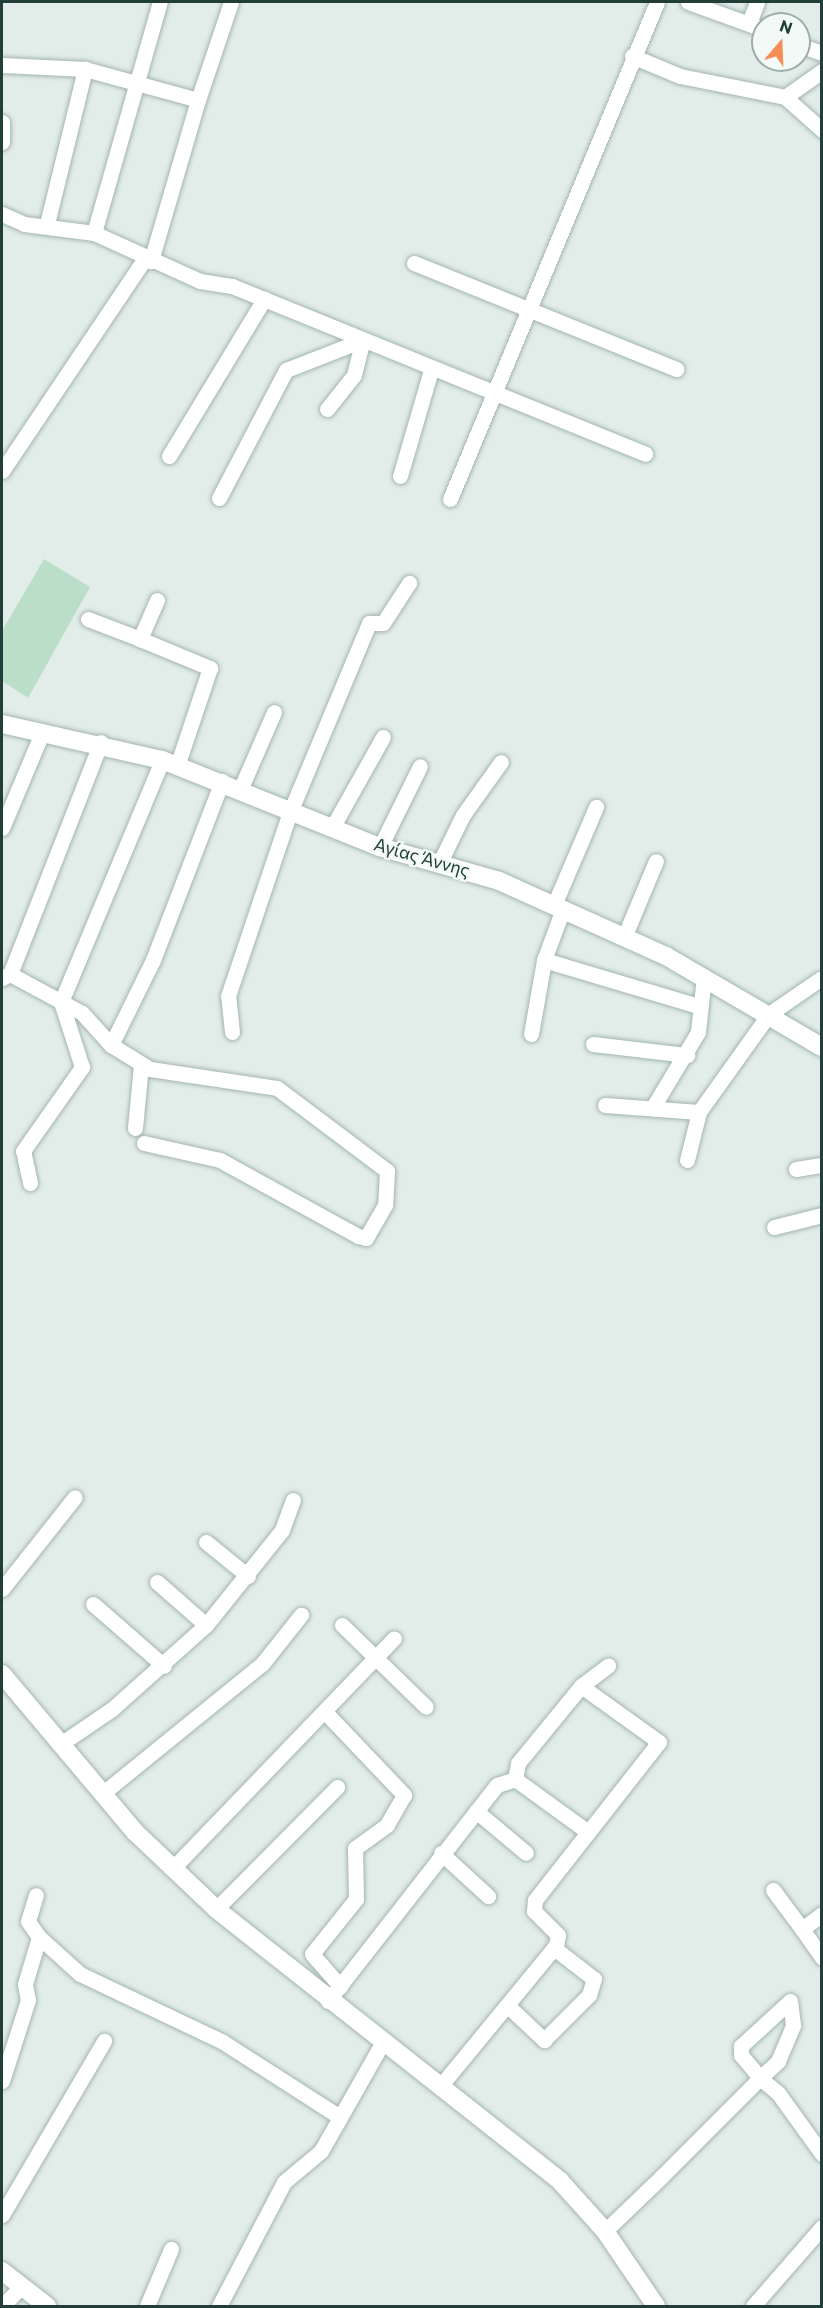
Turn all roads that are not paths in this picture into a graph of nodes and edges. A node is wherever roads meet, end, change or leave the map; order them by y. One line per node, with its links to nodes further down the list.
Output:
1 (160, 2): 10 (street)
2 (231, 2): 12 (street)
3 (657, 2): 6 (street)
4 (688, 2): 5 (street)
5 (751, 24)
6 (632, 56): 11 (street); 22 (street)
7 (3, 65): 8 (street)
8 (85, 69): 10 (street); 17 (street)
9 (822, 71): 11 (street)
10 (138, 83): 12 (street); 18 (street)
11 (785, 97): 14 (street)
12 (198, 100): 19 (street)
13 (2, 122): 15 (street)
14 (822, 130)
15 (2, 142)
16 (2, 214): 17 (street)
17 (47, 224): 18 (street)
18 (94, 233): 19 (street)
19 (148, 259): 21 (street); 30 (street)
20 (414, 263): 22 (street)
21 (264, 299): 23 (street); 29 (street)
22 (528, 310): 24 (street); 26 (street)
23 (363, 340): 25 (street); 27 (street); 32 (street)
24 (676, 369)
25 (431, 370): 26 (street); 31 (street)
26 (495, 391): 28 (street); 33 (street)
27 (327, 409)
28 (645, 454)
29 (169, 456)
30 (2, 471)
31 (400, 476)
32 (219, 498)
33 (450, 499)
34 (409, 583): 49 (street)
35 (157, 600): 37 (street)
36 (88, 619): 37 (street)
37 (140, 639): 44 (street)
38 (274, 712): 47 (street)
39 (2, 724): 40 (street, Αγίας Άννης)
40 (41, 735): 42 (street, Αγίας Άννης); 51 (street)
41 (383, 737): 50 (street)
42 (101, 742): 44 (street, Αγίας Άννης); 58 (street)
43 (501, 762): 54 (street)
44 (170, 763): 46 (street, Αγίας Άννης); 61 (street)
45 (420, 766): 52 (street)
46 (222, 781): 47 (street, Αγίας Άννης); 67 (street)
47 (240, 790): 49 (street, Αγίας Άννης)
48 (596, 807): 55 (street)
49 (290, 812): 50 (street, Αγίας Άννης); 64 (street)
50 (333, 826): 52 (street, Αγίας Άννης)
51 (2, 828)
52 (380, 847): 54 (street, Αγίας Άννης)
53 (656, 861): 56 (street)
54 (440, 862): 55 (street, Αγίας Άννης)
55 (559, 907): 56 (street, Αγίας Άννης); 57 (street)
56 (625, 935): 59 (street, Αγίας Άννης)
57 (544, 960): 62 (street); 65 (street)
58 (6, 976): 61 (street)
59 (704, 976): 62 (street); 63 (street, Αγίας Άννης)
60 (820, 979): 63 (street)
61 (61, 1002): 67 (street); 79 (street)
62 (698, 1006): 69 (street)
63 (770, 1014): 68 (street, Αγίας Άννης); 73 (street)
64 (232, 1032)
65 (531, 1034)
66 (593, 1044): 69 (street)
67 (111, 1045): 70 (street)
68 (822, 1047)
69 (687, 1055): 72 (street)
70 (141, 1065): 74 (street); 75 (street)
71 (605, 1105): 72 (street)
72 (653, 1107): 73 (street)
73 (699, 1112): 76 (street)
74 (135, 1128)
75 (144, 1143)
76 (687, 1160)
77 (822, 1165): 78 (street)
78 (796, 1168)
79 (30, 1182)
80 (822, 1215): 81 (street)
81 (774, 1227)
82 (75, 1497): 87 (street)
83 (293, 1500): 85 (street)
84 (206, 1542): 85 (street)
85 (248, 1576): 90 (street)
86 (157, 1582): 90 (street)
87 (2, 1589)
88 (93, 1604): 94 (street)
89 (302, 1615): 103 (street)
90 (206, 1625): 94 (street)
91 (342, 1626): 93 (street)
92 (394, 1638): 93 (street)
93 (375, 1658): 98 (street); 99 (street)
94 (164, 1666): 100 (street)
95 (608, 1666): 97 (street)
96 (2, 1674): 100 (street)
97 (581, 1686): 101 (street); 105 (street)
98 (426, 1707)
99 (324, 1712): 108 (street); 118 (street)
100 (62, 1743): 103 (street)
101 (515, 1779): 104 (street); 105 (street)
102 (337, 1787): 112 (street)
103 (103, 1793): 108 (street)
104 (476, 1811): 106 (street); 107 (street)
105 (588, 1832): 116 (street)
106 (441, 1853): 111 (street); 118 (street)
107 (526, 1853)
108 (172, 1869): 112 (street)
109 (773, 1890): 114 (street)
110 (36, 1895): 115 (street)
111 (488, 1896)
112 (216, 1909): 119 (street)
113 (822, 1914): 114 (street)
114 (802, 1929): 117 (street)
115 (39, 1937): 124 (street); 126 (street)
116 (554, 1948): 120 (street); 120 (street)
117 (822, 1958)
118 (340, 1986): 119 (street)
119 (328, 2001): 122 (street)
120 (508, 2006): 125 (street)
121 (104, 2041): 128 (street)
122 (383, 2043): 125 (street); 126 (street)
123 (760, 2078): 123 (street); 127 (street); 130 (street)
124 (2, 2081)
125 (442, 2084): 130 (street)
126 (340, 2117): 138 (street)
127 (822, 2154)
128 (2, 2215)
129 (822, 2227): 134 (street)
130 (605, 2231): 139 (street)
131 (171, 2249): 137 (street)
132 (2, 2271): 133 (street)
133 (22, 2286): 135 (street); 136 (street)
134 (759, 2304)
135 (2, 2307)
136 (47, 2307)
137 (147, 2307)
138 (219, 2307)
139 (657, 2307)

